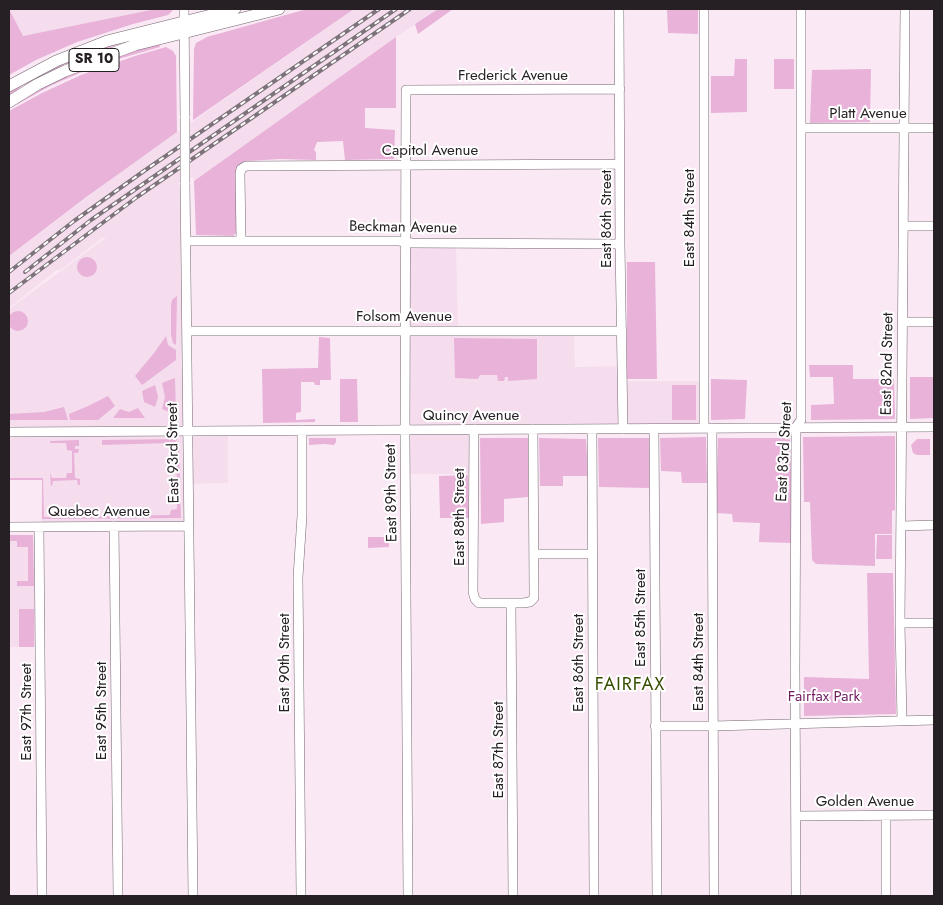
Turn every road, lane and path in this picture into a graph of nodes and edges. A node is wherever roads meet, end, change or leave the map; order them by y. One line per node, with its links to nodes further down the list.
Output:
1 (184, 9): 8 (street, East 93rd Street)
2 (235, 9): 8 (main road, SR 10)
3 (279, 9): 8 (main road, SR 10)
4 (619, 9): 10 (street, East 86th Street)
5 (704, 9): 32 (street, East 84th Street)
6 (802, 9): 13 (street, East 83rd Street)
7 (905, 9): 14 (street, East 82nd Street)
8 (184, 27): 9 (main road, SR 10); 12 (main road, SR 10); 20 (street, East 93rd Street, bridge)
9 (9, 86)
10 (620, 89): 11 (street, Frederick Avenue); 16 (street, East 86th Street)
11 (406, 90): 17 (street, East 89th Street)
12 (9, 102)
13 (802, 128): 14 (street, Platt Avenue); 29 (street, East 83rd Street)
14 (904, 128): 15 (street, Platt Avenue); 18 (street, East 82nd Street)
15 (934, 128)
16 (620, 164): 17 (street, Capitol Avenue); 23 (street, East 86th Street)
17 (405, 165): 21 (street, Capitol Avenue); 22 (street, East 89th Street)
18 (903, 226): 19 (street); 24 (street, East 82nd Street)
19 (934, 226)
20 (186, 241): 21 (street, Beckman Avenue); 26 (street, East 93rd Street)
21 (240, 241): 22 (street, Beckman Avenue)
22 (405, 242): 23 (street, Beckman Avenue); 27 (street, East 89th Street)
23 (620, 244): 28 (street, East 86th Street)
24 (903, 322): 25 (street); 30 (street, East 82nd Street)
25 (934, 322)
26 (187, 331): 27 (street, Folsom Avenue); 40 (street, East 93rd Street)
27 (405, 331): 28 (street, Folsom Avenue); 36 (street, East 89th Street)
28 (622, 331): 33 (street, East 86th Street)
29 (796, 427): 30 (street, Quincy Avenue); 32 (street, Quincy Avenue); 55 (street, East 83rd Street)
30 (901, 427): 31 (street, Quincy Avenue); 44 (street, East 82nd Street)
31 (934, 427)
32 (708, 428): 34 (street, Quincy Avenue); 57 (street, East 84th Street)
33 (623, 429): 34 (street, Quincy Avenue); 39 (street, Quincy Avenue)
34 (654, 429): 56 (street, East 85th Street)
35 (302, 430): 36 (street, Quincy Avenue); 40 (street, Quincy Avenue); 64 (street, East 90th Street)
36 (405, 430): 37 (street, Quincy Avenue); 65 (street, East 89th Street)
37 (474, 430): 38 (street, Quincy Avenue); 50 (street, East 88th Street)
38 (533, 430): 39 (street, Quincy Avenue); 48 (street)
39 (592, 430): 49 (street, East 86th Street)
40 (188, 431): 41 (street, Quincy Avenue); 43 (street, East 93rd Street)
41 (9, 432)
42 (114, 526): 43 (street, Quebec Avenue); 47 (street, Quebec Avenue); 62 (street, East 95th Street)
43 (189, 526): 63 (street, East 93rd Street)
44 (902, 526): 45 (street); 51 (street, East 82nd Street)
45 (934, 526)
46 (9, 527): 47 (street, Quebec Avenue)
47 (39, 527): 61 (street, East 97th Street)
48 (534, 554): 49 (street); 50 (street)
49 (593, 554): 67 (street, East 86th Street)
50 (511, 603): 66 (street, East 87th Street)
51 (900, 623): 52 (street); 53 (street, East 82nd Street)
52 (934, 623)
53 (902, 720): 54 (street); 55 (street)
54 (934, 720)
55 (795, 723): 57 (street); 59 (street, East 83rd Street)
56 (655, 726): 57 (street); 68 (street, East 85th Street)
57 (713, 726): 69 (street, East 84th Street)
58 (934, 815): 60 (street, Golden Avenue)
59 (796, 816): 60 (street, Golden Avenue); 70 (street, East 83rd Street)
60 (886, 816): 71 (street)
61 (42, 896)
62 (118, 896)
63 (193, 896)
64 (300, 896)
65 (408, 896)
66 (513, 896)
67 (594, 896)
68 (657, 896)
69 (714, 896)
70 (796, 896)
71 (886, 896)

